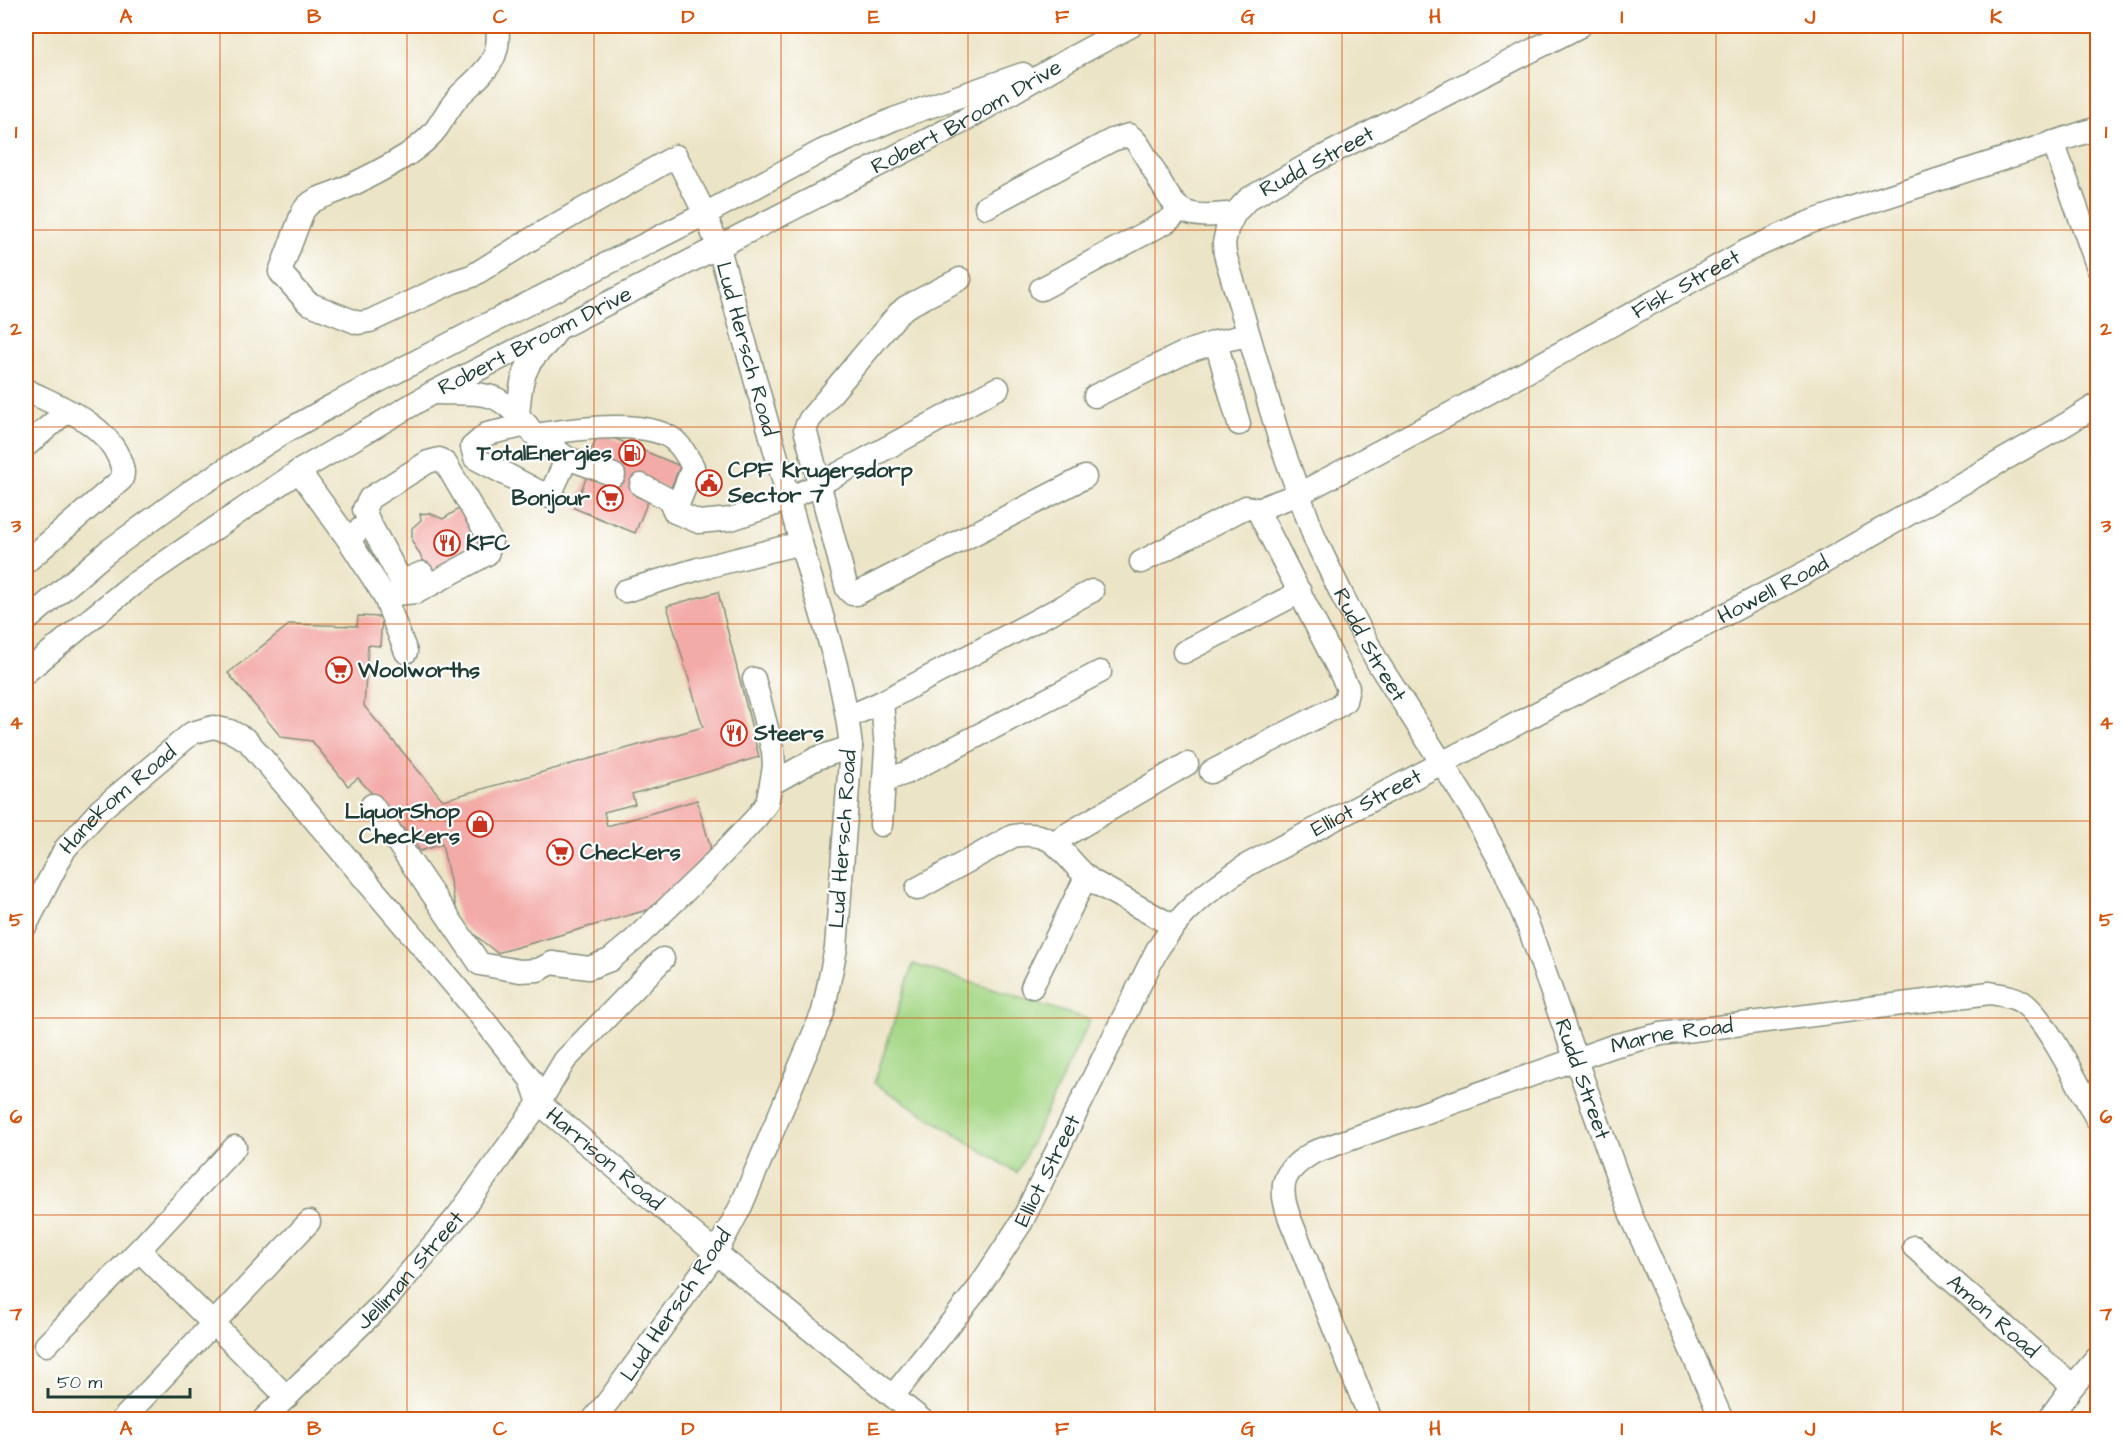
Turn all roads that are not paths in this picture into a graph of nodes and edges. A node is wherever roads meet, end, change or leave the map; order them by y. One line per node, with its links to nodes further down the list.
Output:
1 (497, 26): 10 (street, Lud Hersch Road)
2 (1131, 26): 4 (street, Robert Broom Drive)
3 (1580, 26): 9 (street, Rudd Street)
4 (1073, 57): 10 (street, Robert Broom Drive); 11 (street, Robert Broom Drive)
5 (2097, 128): 6 (street, Fisk Street)
6 (2053, 142): 12 (street); 33 (street, Fisk Street)
7 (986, 207): 8 (street)
8 (1180, 210): 9 (street); 14 (street)
9 (1234, 213): 16 (street, Rudd Street)
10 (705, 214): 11 (street, Lud Hersch Road); 49 (street, Robert Broom Drive)
11 (719, 248): 15 (street, Robert Broom Drive); 34 (street, Lud Hersch Road)
12 (2097, 268)
13 (960, 279): 32 (street)
14 (1041, 289)
15 (559, 327): 20 (street, Robert Broom Drive); 25 (street)
16 (1248, 335): 17 (street); 33 (street, Rudd Street)
17 (1216, 342): 21 (street); 24 (street)
18 (998, 388): 32 (street)
19 (26, 390): 23 (street)
20 (432, 393): 25 (street); 28 (street, Robert Broom Drive)
21 (1095, 396)
22 (2097, 404): 59 (street, Howell Road)
23 (67, 411): 26 (street); 40 (street)
24 (1239, 424)
25 (527, 425): 27 (street); 27 (street); 36 (street)
26 (26, 446)
27 (567, 458): 29 (street)
28 (299, 471): 39 (street); 52 (street, Robert Broom Drive)
29 (614, 475)
30 (1085, 477): 32 (street)
31 (641, 485): 36 (street)
32 (818, 485): 34 (street)
33 (1299, 494): 35 (street, Fisk Street); 59 (street, Rudd Street)
34 (788, 498): 36 (street); 38 (street, Lud Hersch Road)
35 (1260, 511): 41 (street, Fisk Street); 46 (street)
36 (675, 512)
37 (369, 522): 39 (street); 43 (street); 47 (street)
38 (799, 536): 42 (street); 48 (street, Lud Hersch Road)
39 (348, 539): 47 (street)
40 (26, 562)
41 (1141, 562)
42 (698, 569): 44 (street); 48 (street)
43 (422, 573)
44 (626, 591)
45 (1092, 591): 55 (street)
46 (1300, 592): 51 (street); 61 (street)
47 (384, 595): 50 (street)
48 (823, 620): 56 (street, Lud Hersch Road)
49 (26, 621)
50 (406, 652)
51 (1184, 652)
52 (26, 672)
53 (1100, 672): 62 (street)
54 (754, 679): 63 (street)
55 (882, 702): 56 (street); 62 (street)
56 (848, 717): 58 (street, Lud Hersch Road)
57 (247, 740): 69 (street, Hanekom Road); 74 (street, Harrison Road)
58 (851, 747): 63 (street); 80 (street, Lud Hersch Road)
59 (1443, 763): 70 (street, Elliot Street); 73 (street, Rudd Street)
60 (1187, 764): 66 (street)
61 (1211, 772)
62 (885, 780): 65 (street)
63 (771, 784): 64 (street)
64 (372, 805)
65 (881, 825)
66 (1054, 842): 67 (street); 68 (street)
67 (1086, 877): 70 (street); 72 (street)
68 (917, 889)
69 (26, 925)
70 (1173, 926): 85 (street, Elliot Street)
71 (663, 959): 74 (street, Jelliman Street)
72 (1032, 987)
73 (1576, 1059): 75 (street, Marne Road); 91 (street, Marne Road); 92 (street, Rudd Street)
74 (539, 1103): 80 (street, Harrison Road); 86 (street, Jelliman Street)
75 (2097, 1121)
76 (235, 1147): 79 (street)
77 (309, 1222): 81 (street)
78 (1914, 1247): 84 (street, Amon Road)
79 (139, 1250): 81 (street); 82 (street)
80 (716, 1253): 85 (street, Harrison Road); 89 (street, Lud Hersch Road)
81 (213, 1323): 86 (street); 87 (street)
82 (46, 1345)
83 (2097, 1357): 84 (street)
84 (2073, 1386): 93 (street)
85 (893, 1396): 90 (street, Harrison Road)
86 (287, 1397): 88 (street, Jelliman Street)
87 (122, 1419)
88 (263, 1419)
89 (593, 1419)
90 (922, 1419)
91 (1371, 1419)
92 (1722, 1419)
93 (2048, 1419)

